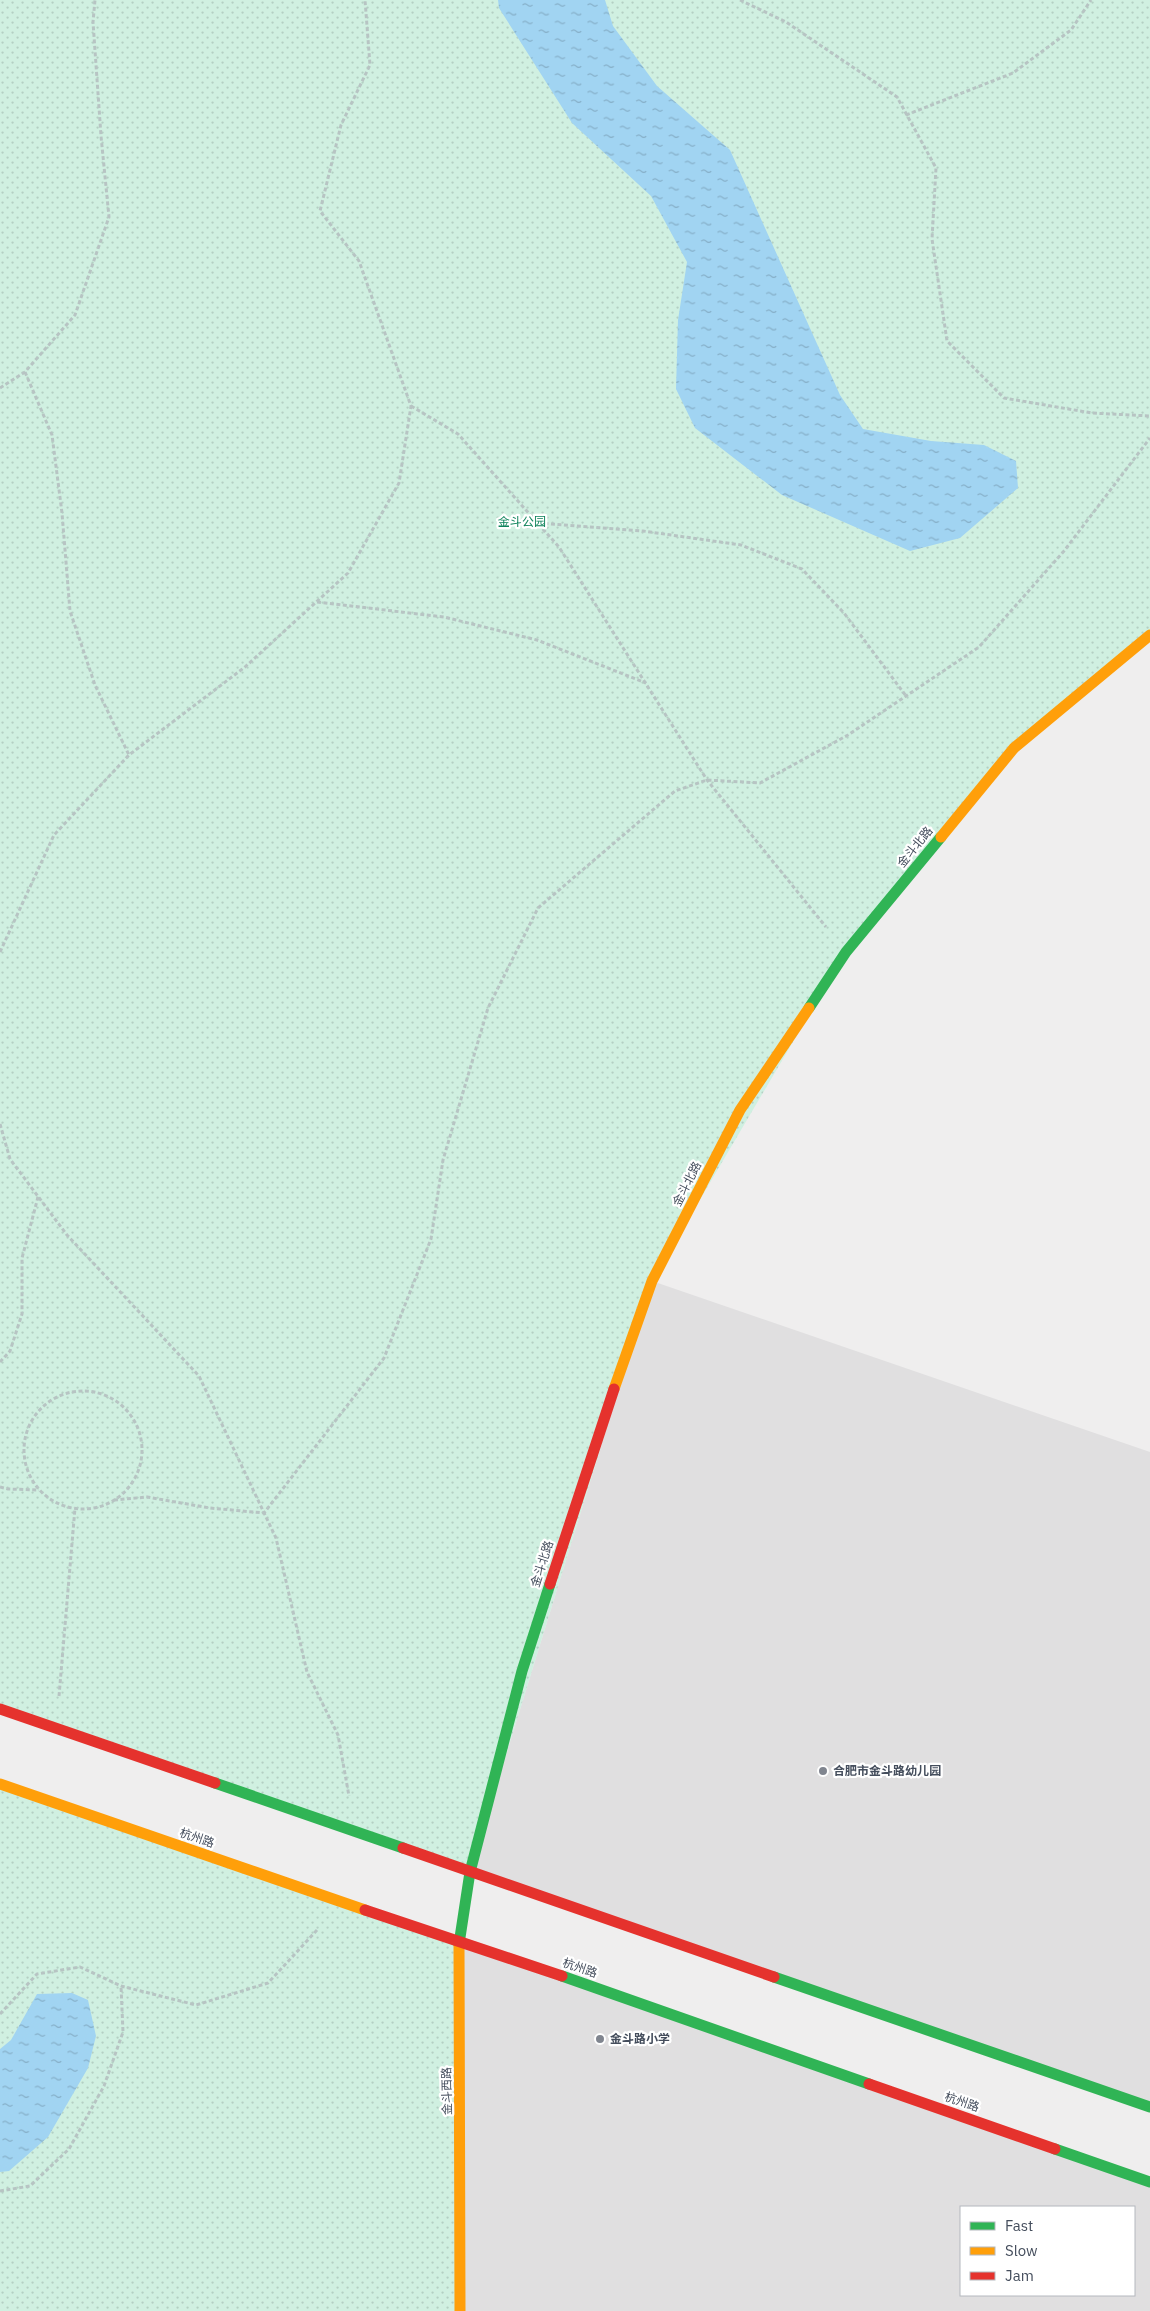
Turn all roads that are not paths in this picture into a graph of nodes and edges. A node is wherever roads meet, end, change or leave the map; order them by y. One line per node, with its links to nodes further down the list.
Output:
1 (1150, 635): 4 (main road, 金斗北路)
2 (0, 1710): 4 (main road)
3 (0, 1784): 5 (main road, 杭州路)
4 (470, 1872): 5 (main road, 金斗西路); 6 (main road)
5 (459, 1940): 7 (main road, 杭州路); 8 (main road, 金斗西路)
6 (1150, 2107)
7 (1150, 2182)
8 (460, 2311)

